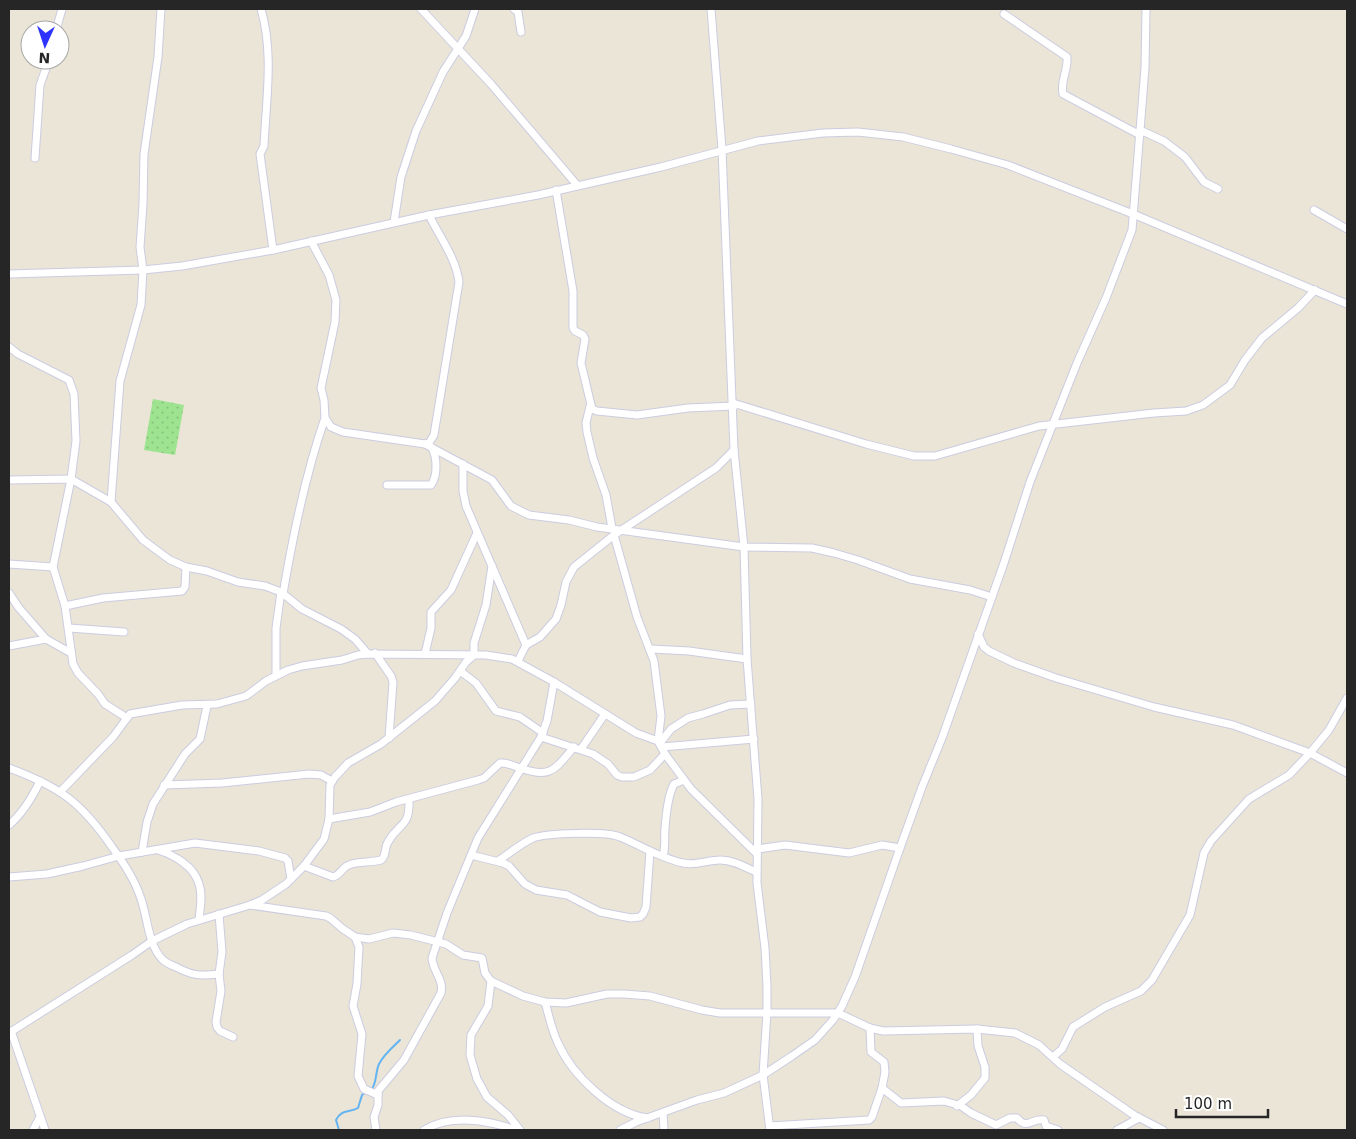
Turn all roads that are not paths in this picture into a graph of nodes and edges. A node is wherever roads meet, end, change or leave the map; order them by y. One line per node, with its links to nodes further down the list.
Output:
1 (161, 9): 25 (street)
2 (261, 9): 24 (street)
3 (421, 9): 10 (street)
4 (475, 9): 10 (street)
5 (514, 9): 9 (street)
6 (711, 9): 13 (street)
7 (1146, 9): 12 (street)
8 (1004, 14): 12 (street)
9 (521, 32)
10 (458, 50): 15 (street); 21 (street)
11 (45, 70): 14 (street)
12 (1140, 132): 16 (street); 19 (street)
13 (722, 149): 15 (street); 19 (street); 30 (street)
14 (35, 158)
15 (577, 184): 17 (street)
16 (1218, 189)
17 (556, 190): 20 (street); 31 (street)
18 (1314, 210): 22 (street)
19 (1134, 214): 27 (street); 33 (street)
20 (429, 215): 21 (street); 34 (street)
21 (394, 222): 23 (street)
22 (1347, 229)
23 (311, 241): 24 (street); 32 (street)
24 (274, 250): 25 (street)
25 (143, 270): 26 (street); 41 (street)
26 (9, 274)
27 (1315, 290): 28 (street); 33 (street)
28 (1347, 304)
29 (9, 347): 38 (street)
30 (734, 404): 31 (street); 33 (street); 36 (street)
31 (590, 406): 43 (street)
32 (324, 418): 34 (street); 51 (street)
33 (1052, 424): 52 (street)
34 (424, 444): 35 (street)
35 (432, 448): 37 (street); 40 (street)
36 (734, 450): 42 (street); 45 (street)
37 (463, 464): 43 (street); 44 (street)
38 (71, 479): 39 (street); 41 (street); 48 (street)
39 (9, 480)
40 (387, 485)
41 (111, 502): 49 (street)
42 (623, 529): 43 (street); 45 (street)
43 (613, 532): 58 (street); 60 (street)
44 (477, 533): 47 (street); 64 (street)
45 (744, 547): 52 (street); 67 (street)
46 (9, 564): 48 (street)
47 (492, 566): 58 (street); 66 (street)
48 (53, 567): 53 (street)
49 (186, 567): 51 (street); 53 (street)
50 (9, 592): 57 (street)
51 (282, 593): 63 (street); 70 (street)
52 (992, 597): 56 (street)
53 (65, 606): 54 (street)
54 (69, 628): 55 (street); 62 (street)
55 (124, 632)
56 (978, 634): 61 (street); 65 (street)
57 (46, 639): 59 (street); 62 (street)
58 (526, 645): 68 (street)
59 (9, 646)
60 (651, 649): 67 (street); 80 (street)
61 (989, 651): 65 (street); 83 (street)
62 (71, 653): 76 (street)
63 (371, 653): 64 (street); 70 (street); 78 (street)
64 (424, 654): 66 (street)
65 (971, 654): 95 (street)
66 (474, 655): 68 (street); 69 (street)
67 (747, 659): 73 (street)
68 (518, 661): 71 (street)
69 (460, 671): 77 (street); 78 (street)
70 (276, 675): 74 (street)
71 (554, 682): 75 (street); 77 (street)
72 (1347, 698): 83 (street)
73 (751, 704): 79 (street); 80 (street)
74 (207, 706): 76 (street); 90 (street)
75 (604, 714): 80 (street); 81 (street)
76 (127, 718): 91 (street)
77 (542, 735): 81 (street); 85 (street)
78 (389, 738): 87 (street)
79 (754, 739): 80 (street); 98 (street)
80 (660, 744): 82 (street)
81 (577, 748): 82 (street); 85 (street)
82 (665, 754): 88 (street)
83 (1310, 754): 86 (street); 123 (street)
84 (9, 768): 89 (street)
85 (521, 768): 92 (street); 100 (street)
86 (1347, 773)
87 (332, 780): 90 (street); 93 (street)
88 (684, 780): 98 (street); 102 (street)
89 (40, 781): 91 (street); 94 (street)
90 (164, 785): 99 (street)
91 (60, 792): 101 (street)
92 (409, 800): 93 (street); 104 (street)
93 (329, 819): 104 (street)
94 (9, 826)
95 (900, 848): 98 (street); 118 (street)
96 (156, 850): 99 (street); 107 (street); 110 (street)
97 (650, 851): 102 (street); 103 (street); 103 (street)
98 (757, 851): 105 (street)
99 (142, 852): 101 (street)
100 (471, 855): 103 (street); 113 (street)
101 (119, 856): 106 (street); 112 (street)
102 (663, 856): 105 (street)
103 (498, 861)
104 (304, 866): 107 (street)
105 (756, 872): 117 (street)
106 (9, 877)
107 (291, 879): 108 (street)
108 (250, 905): 109 (street); 111 (street)
109 (219, 914): 110 (street); 114 (street)
110 (199, 920): 112 (street)
111 (355, 937): 113 (street); 126 (street)
112 (152, 941): 114 (street); 121 (street)
113 (436, 942): 115 (street); 126 (street)
114 (219, 974): 122 (street)
115 (491, 981): 116 (street); 138 (street)
116 (546, 1002): 117 (street); 130 (street)
117 (767, 1012): 118 (street); 124 (street)
118 (838, 1013): 119 (street); 124 (street)
119 (870, 1028): 120 (street); 125 (street)
120 (977, 1029): 123 (street); 127 (street)
121 (10, 1032): 129 (street)
122 (233, 1036)
123 (1053, 1057): 131 (street)
124 (763, 1075): 128 (street); 132 (street)
125 (882, 1088): 127 (street); 132 (street)
126 (378, 1095): 135 (street)
127 (957, 1106): 141 (street)
128 (663, 1113): 130 (street); 140 (street)
129 (40, 1117): 133 (street); 134 (street)
130 (648, 1118): 139 (street)
131 (1139, 1118): 142 (street); 143 (street)
132 (770, 1128)
133 (33, 1130)
134 (45, 1130)
135 (376, 1130)
136 (424, 1130): 137 (street)
137 (516, 1130)
138 (520, 1130)
139 (620, 1130)
140 (664, 1130)
141 (1058, 1130)
142 (1117, 1130)
143 (1163, 1130)

